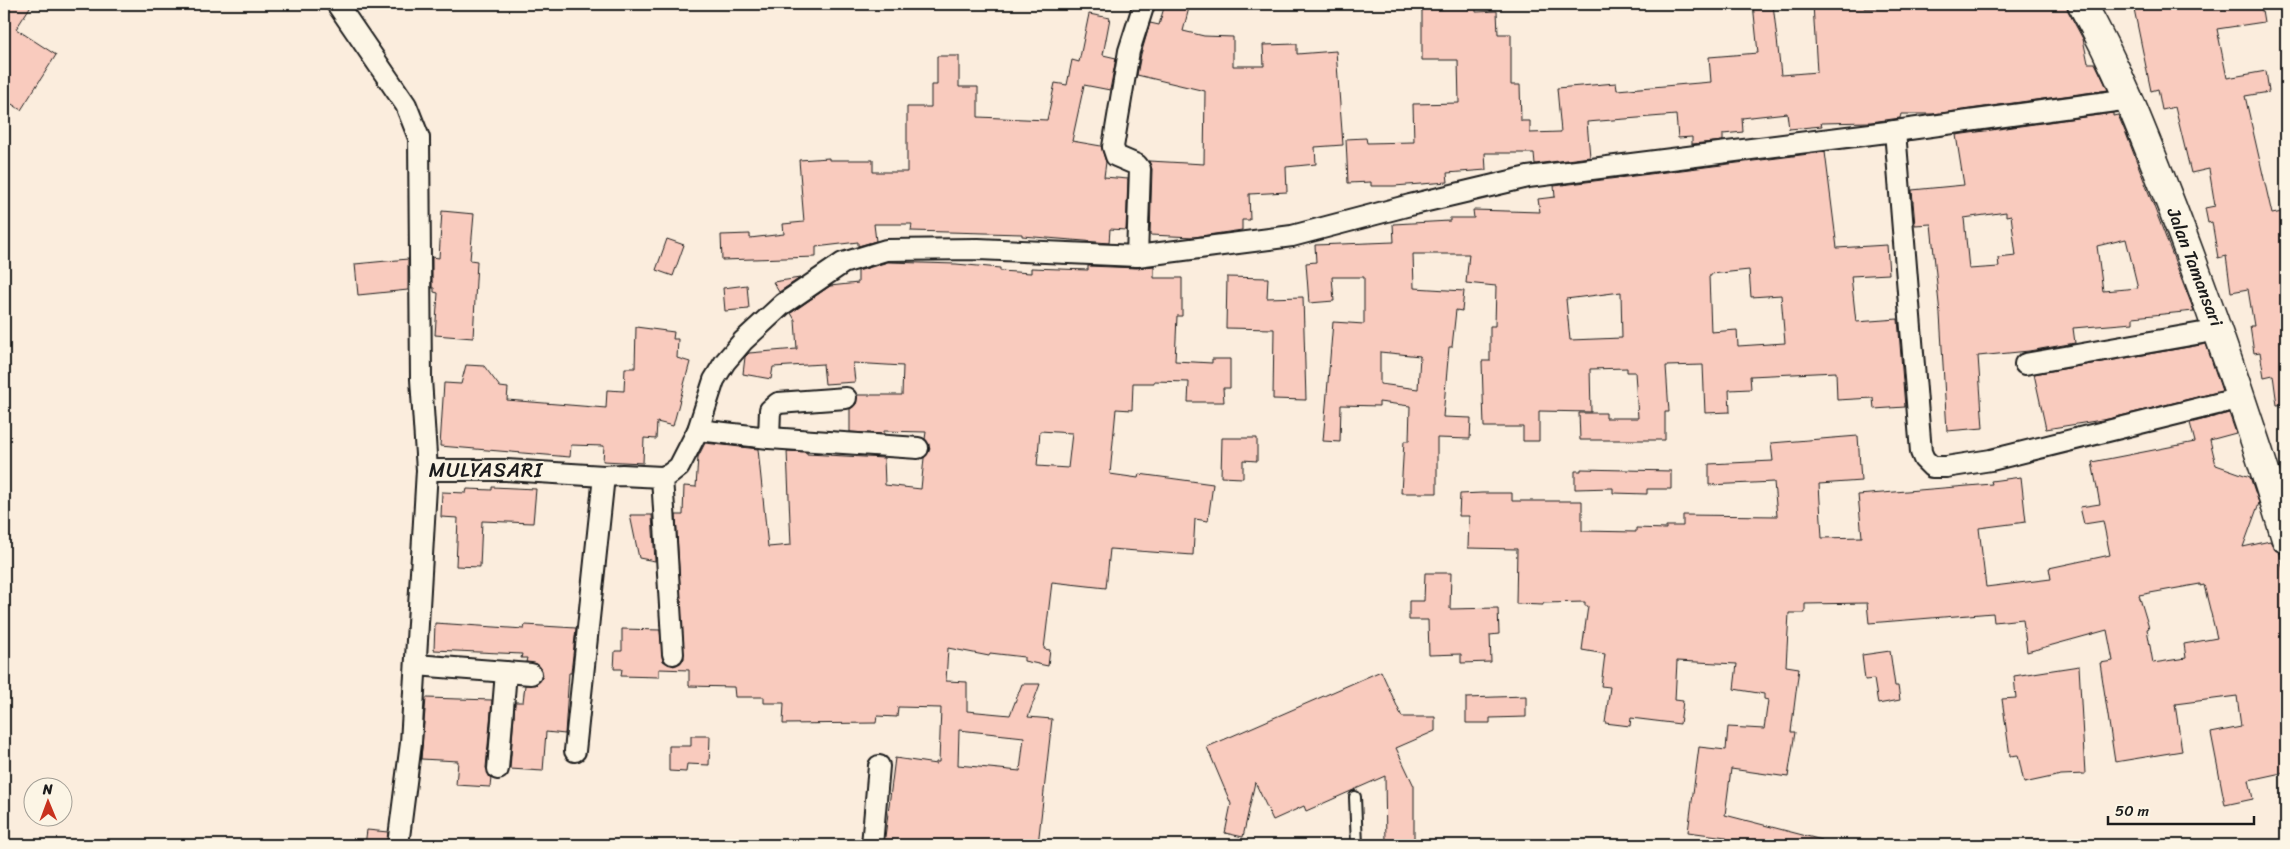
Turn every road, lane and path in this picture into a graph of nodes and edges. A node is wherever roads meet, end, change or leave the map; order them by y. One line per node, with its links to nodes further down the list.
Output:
1 (337, 4): 14 (street)
2 (1144, 4): 6 (street)
3 (2082, 4): 4 (main road, Jalan Tamansari)
4 (2130, 99): 5 (street); 7 (main road, Jalan Tamansari)
5 (1895, 131): 6 (street); 10 (street)
6 (1137, 256): 11 (street)
7 (2218, 330): 8 (street); 10 (main road, Jalan Tamansari)
8 (2025, 364)
9 (846, 398): 12 (street)
10 (2241, 398): 17 (main road, Jalan Tamansari)
11 (698, 430): 12 (street); 16 (street)
12 (768, 438): 13 (street)
13 (918, 448)
14 (427, 470): 15 (street); 19 (street)
15 (604, 476): 16 (street); 22 (street)
16 (662, 477): 18 (street)
17 (2286, 540)
18 (673, 654)
19 (416, 665): 20 (street); 26 (street)
20 (506, 672): 21 (street); 24 (street)
21 (531, 674)
22 (575, 751)
23 (879, 766): 27 (street)
24 (498, 768)
25 (1355, 797): 28 (lane)
26 (398, 845)
27 (872, 845)
28 (1357, 845)

